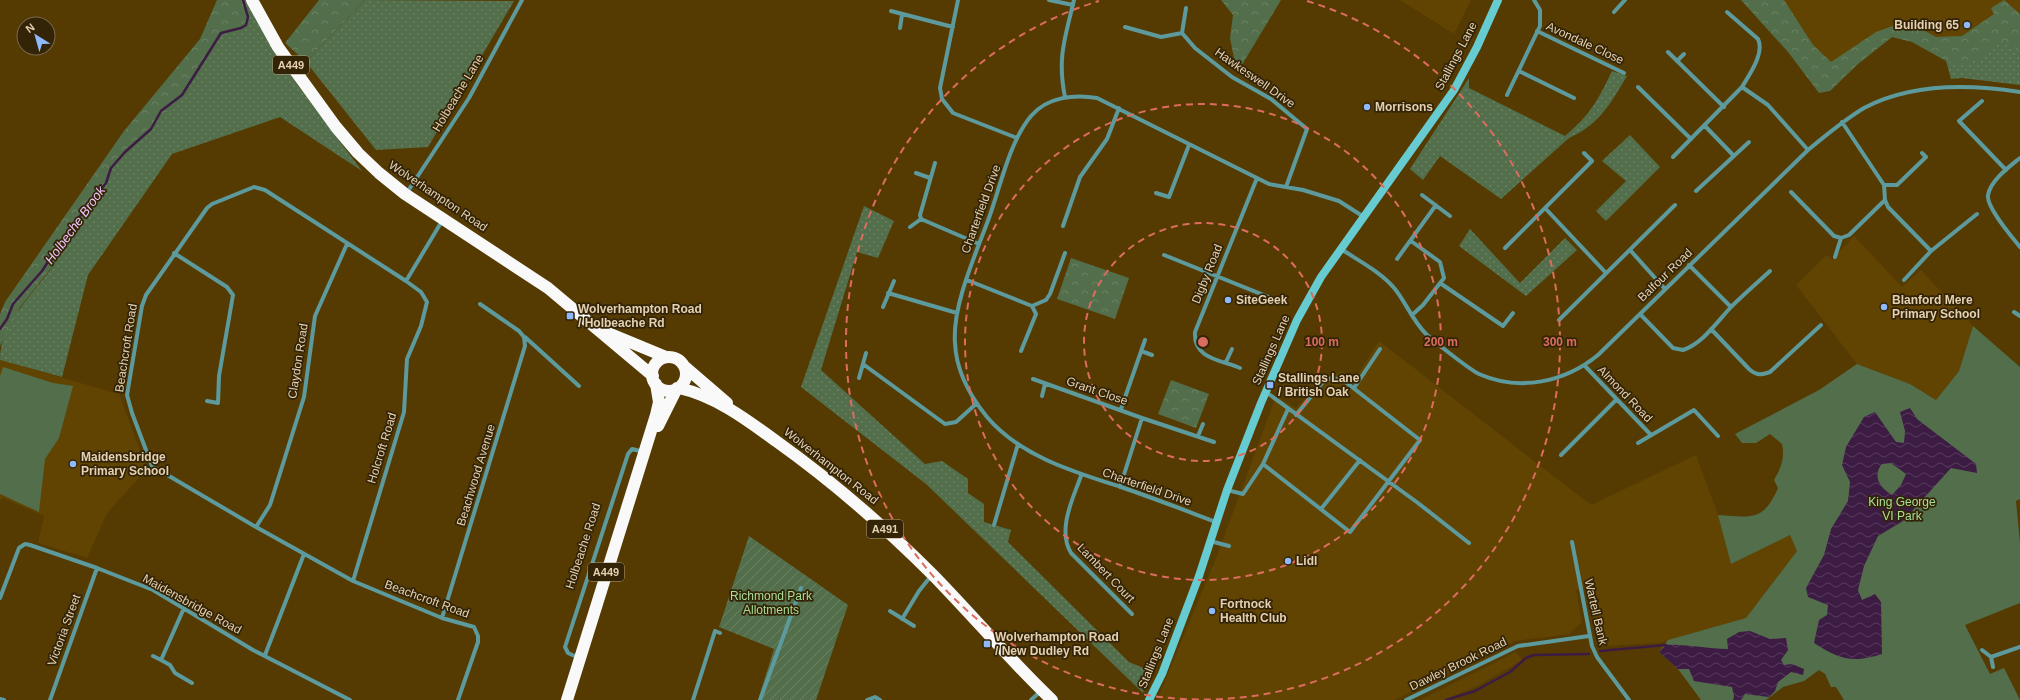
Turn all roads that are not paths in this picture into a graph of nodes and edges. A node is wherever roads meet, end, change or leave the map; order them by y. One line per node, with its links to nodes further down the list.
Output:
1 (252, 0): 55 (highway, Wolverhampton Road / A449)
2 (522, 0): 55 (street, Holbeache Lane)
3 (958, 0): 14 (street)
4 (1049, 0): 8 (street)
5 (1498, 0): 63 (main road, Stallings Lane)
6 (1534, 0): 17 (street, Avondale Close)
7 (1625, 0): 11 (street)
8 (1074, 2): 28 (street)
9 (1186, 8): 18 (street)
10 (891, 11): 13 (street)
11 (1614, 12)
12 (1727, 12): 25 (street)
13 (902, 15): 14 (street); 16 (street)
14 (953, 27): 35 (street)
15 (1125, 27): 18 (street)
16 (900, 28)
17 (1537, 31): 22 (street, Avondale Close); 23 (street, Avondale Close)
18 (1182, 33): 51 (street, Hawkeswell Drive)
19 (1668, 52): 21 (street)
20 (1684, 54): 21 (street)
21 (1677, 61): 31 (street)
22 (1518, 71): 27 (street, Avondale Close); 29 (street)
23 (1624, 73)
24 (1638, 87): 36 (street)
25 (1742, 88): 31 (street); 39 (street)
26 (2020, 92): 33 (street, Balfour Road)
27 (1507, 95)
28 (1065, 98): 32 (street, Charterfield Drive); 35 (street, Charterfield Drive)
29 (1574, 98)
30 (1982, 101): 46 (street)
31 (1724, 107): 34 (street)
32 (1119, 108): 38 (street, Charterfield Drive); 66 (street)
33 (1842, 122): 39 (street, Balfour Road); 50 (street)
34 (1705, 126): 36 (street); 42 (street)
35 (1017, 138): 71 (street, Charterfield Drive)
36 (1691, 139): 43 (street)
37 (1749, 142): 42 (street)
38 (1189, 145): 49 (street, Charterfield Drive); 54 (street)
39 (1808, 150): 82 (street, Balfour Road)
40 (1922, 152): 50 (street)
41 (1584, 153): 60 (street)
42 (1734, 156): 52 (street)
43 (1673, 157)
44 (2020, 158): 46 (street)
45 (936, 163): 48 (street)
46 (2006, 170): 72 (street)
47 (916, 173): 48 (street)
48 (930, 178): 65 (street)
49 (1257, 178): 51 (street, Charterfield Drive); 85 (street, Digby Road)
50 (1884, 185): 57 (street)
51 (1286, 187): 63 (street, Charterfield Drive)
52 (1696, 192)
53 (1791, 192): 68 (street)
54 (1156, 193)
55 (406, 194): 64 (highway, Wolverhampton Road / A449)
56 (1422, 195): 58 (street)
57 (1885, 200): 68 (street); 76 (street)
58 (1436, 205): 62 (street); 69 (street)
59 (1675, 205): 75 (street)
60 (1545, 208): 73 (street); 84 (street)
61 (1977, 214): 76 (street)
62 (1450, 216)
63 (1365, 217): 74 (main road, Stallings Lane)
64 (443, 218): 88 (street); 107 (highway, Wolverhampton Road / A449)
65 (920, 219): 67 (street); 71 (street)
66 (1063, 226)
67 (910, 227)
68 (1841, 238): 80 (street)
69 (1411, 241): 81 (street); 90 (street)
70 (347, 244): 77 (street, Beachcroft Road); 88 (street, Beachcroft Road); 158 (street, Claydon Road)
71 (979, 244): 86 (street, Charterfield Drive)
72 (2020, 247)
73 (1506, 248)
74 (1341, 249): 102 (street, Balfour Road); 130 (main road, Stallings Lane)
75 (1630, 250): 84 (street); 91 (street)
76 (1931, 251): 87 (street)
77 (174, 253): 133 (street); 158 (street, Beachcroft Road)
78 (1065, 253): 96 (street)
79 (1164, 255): 85 (street)
80 (1835, 257)
81 (1398, 259)
82 (1689, 265): 91 (street, Balfour Road); 98 (street)
83 (1770, 272): 98 (street)
84 (1606, 273): 105 (street)
85 (1216, 277): 94 (street); 118 (street, Digby Road)
86 (967, 280): 96 (street); 100 (street, Charterfield Drive)
87 (1904, 280)
88 (406, 281): 93 (street, Beachcroft Road)
89 (894, 282): 92 (street)
90 (1440, 283): 101 (street); 102 (street)
91 (1665, 290): 103 (street, Balfour Road)
92 (888, 293): 97 (street); 100 (street)
93 (424, 298): 166 (street, Holcroft Road)
94 (1281, 302)
95 (480, 304): 109 (street)
96 (1032, 306): 113 (street)
97 (883, 307)
98 (1731, 307): 108 (street)
99 (2014, 312): 104 (street)
100 (957, 313): 134 (street, Charterfield Drive)
101 (1513, 313)
102 (1412, 314): 121 (street, Balfour Road)
103 (1640, 314): 108 (street); 121 (street, Balfour Road)
104 (2020, 316)
105 (1559, 320)
106 (1821, 325): 108 (street)
107 (596, 328): 117 (highway, Wolverhampton Road / A449); 125 (highway, Wolverhampton Road / A449)
108 (1711, 329)
109 (524, 337): 127 (street); 172 (street, Beachwood Avenue)
110 (1145, 340): 114 (street)
111 (1232, 349): 118 (street)
112 (1380, 349): 129 (street)
113 (1021, 351)
114 (1141, 352): 116 (street); 135 (street)
115 (866, 353): 119 (street)
116 (1152, 355)
117 (666, 357): 120 (highway); 125 (highway)
118 (1226, 362): 122 (street, Digby Road)
119 (863, 364): 123 (street); 134 (street)
120 (684, 366): 128 (highway); 137 (highway, Wolverhampton Road / A491)
121 (1585, 366): 132 (street, Almond Road)
122 (1240, 368)
123 (859, 378)
124 (1032, 378): 126 (street, Grant Close)
125 (655, 380): 128 (highway); 147 (highway, A449)
126 (1045, 384): 131 (street); 135 (street, Grant Close)
127 (579, 386)
128 (678, 388): 137 (highway, Wolverhampton Road / A491); 147 (highway, A449)
129 (1354, 388): 138 (street); 152 (street)
130 (1265, 392): 136 (street); 154 (main road, Stallings Lane)
131 (1042, 396)
132 (1616, 400): 141 (street, Almond Road); 148 (street)
133 (207, 401)
134 (977, 403): 146 (street, Charterfield Drive)
135 (1120, 409): 139 (street, Grant Close)
136 (1288, 409): 138 (street); 150 (street)
137 (739, 414): 165 (highway, Wolverhampton Road / A491)
138 (1296, 415): 149 (street)
139 (1142, 418): 142 (street, Grant Close); 153 (street)
140 (1203, 424): 142 (street)
141 (1651, 435): 143 (street, Almond Road); 145 (street, Almond Road)
142 (1198, 436): 144 (street, Grant Close)
143 (1718, 436)
144 (1214, 442)
145 (1638, 443)
146 (1018, 444): 151 (street, Charterfield Drive); 157 (street)
147 (646, 449): 182 (highway, A449); 182 (street, Holbeache Road)
148 (1561, 455)
149 (1360, 460): 152 (street); 155 (street)
150 (1263, 464): 154 (street); 155 (street)
151 (1081, 476): 153 (street, Charterfield Drive); 171 (street, Lambert Court)
152 (1389, 481): 155 (street); 161 (street)
153 (1120, 487): 156 (street, Charterfield Drive)
154 (1227, 490): 156 (main road, Stallings Lane)
155 (1320, 509)
156 (1216, 522): 159 (main road, Stallings Lane)
157 (994, 526)
158 (256, 527): 163 (street, Beachcroft Road)
159 (1210, 541): 162 (street); 199 (main road, Stallings Lane)
160 (1572, 542): 176 (street, Wartell Bank)
161 (1468, 543)
162 (1229, 546)
163 (304, 554): 166 (street, Beachcroft Road); 179 (street)
164 (97, 568): 168 (street, Maidensbridge Road); 169 (street, Maidensbridge Road); 189 (street, Victoria Street)
165 (933, 575): 173 (street); 186 (highway, Wolverhampton Road / A491)
166 (353, 581): 172 (street, Beachcroft Road)
167 (801, 588): 194 (street)
168 (0, 598)
169 (184, 608): 179 (street, Maidensbridge Road); 183 (street)
170 (890, 611): 173 (street)
171 (1132, 614)
172 (442, 618): 191 (street, Beachcroft Road)
173 (902, 619): 174 (street)
174 (914, 626)
175 (720, 633): 193 (street)
176 (1589, 636): 200 (street, Dawley Brook Road); 201 (street, Wartell Bank)
177 (2020, 646): 181 (street)
178 (1982, 650): 181 (street)
179 (265, 655): 190 (street, Maidensbridge Road)
180 (153, 656): 183 (street)
181 (1991, 657): 184 (street)
182 (580, 658): 192 (highway, A449)
183 (161, 660): 185 (street)
184 (1993, 667)
185 (192, 682)
186 (1042, 690): 197 (street); 198 (highway, Wolverhampton Road / A491)
187 (0, 699): 188 (street)
188 (4, 700)
189 (50, 700)
190 (350, 700)
191 (458, 700)
192 (567, 700)
193 (693, 700)
194 (760, 700)
195 (867, 700): 196 (street)
196 (880, 700)
197 (1031, 700)
198 (1052, 700)
199 (1150, 700)
200 (1406, 700)
201 (1629, 700)

